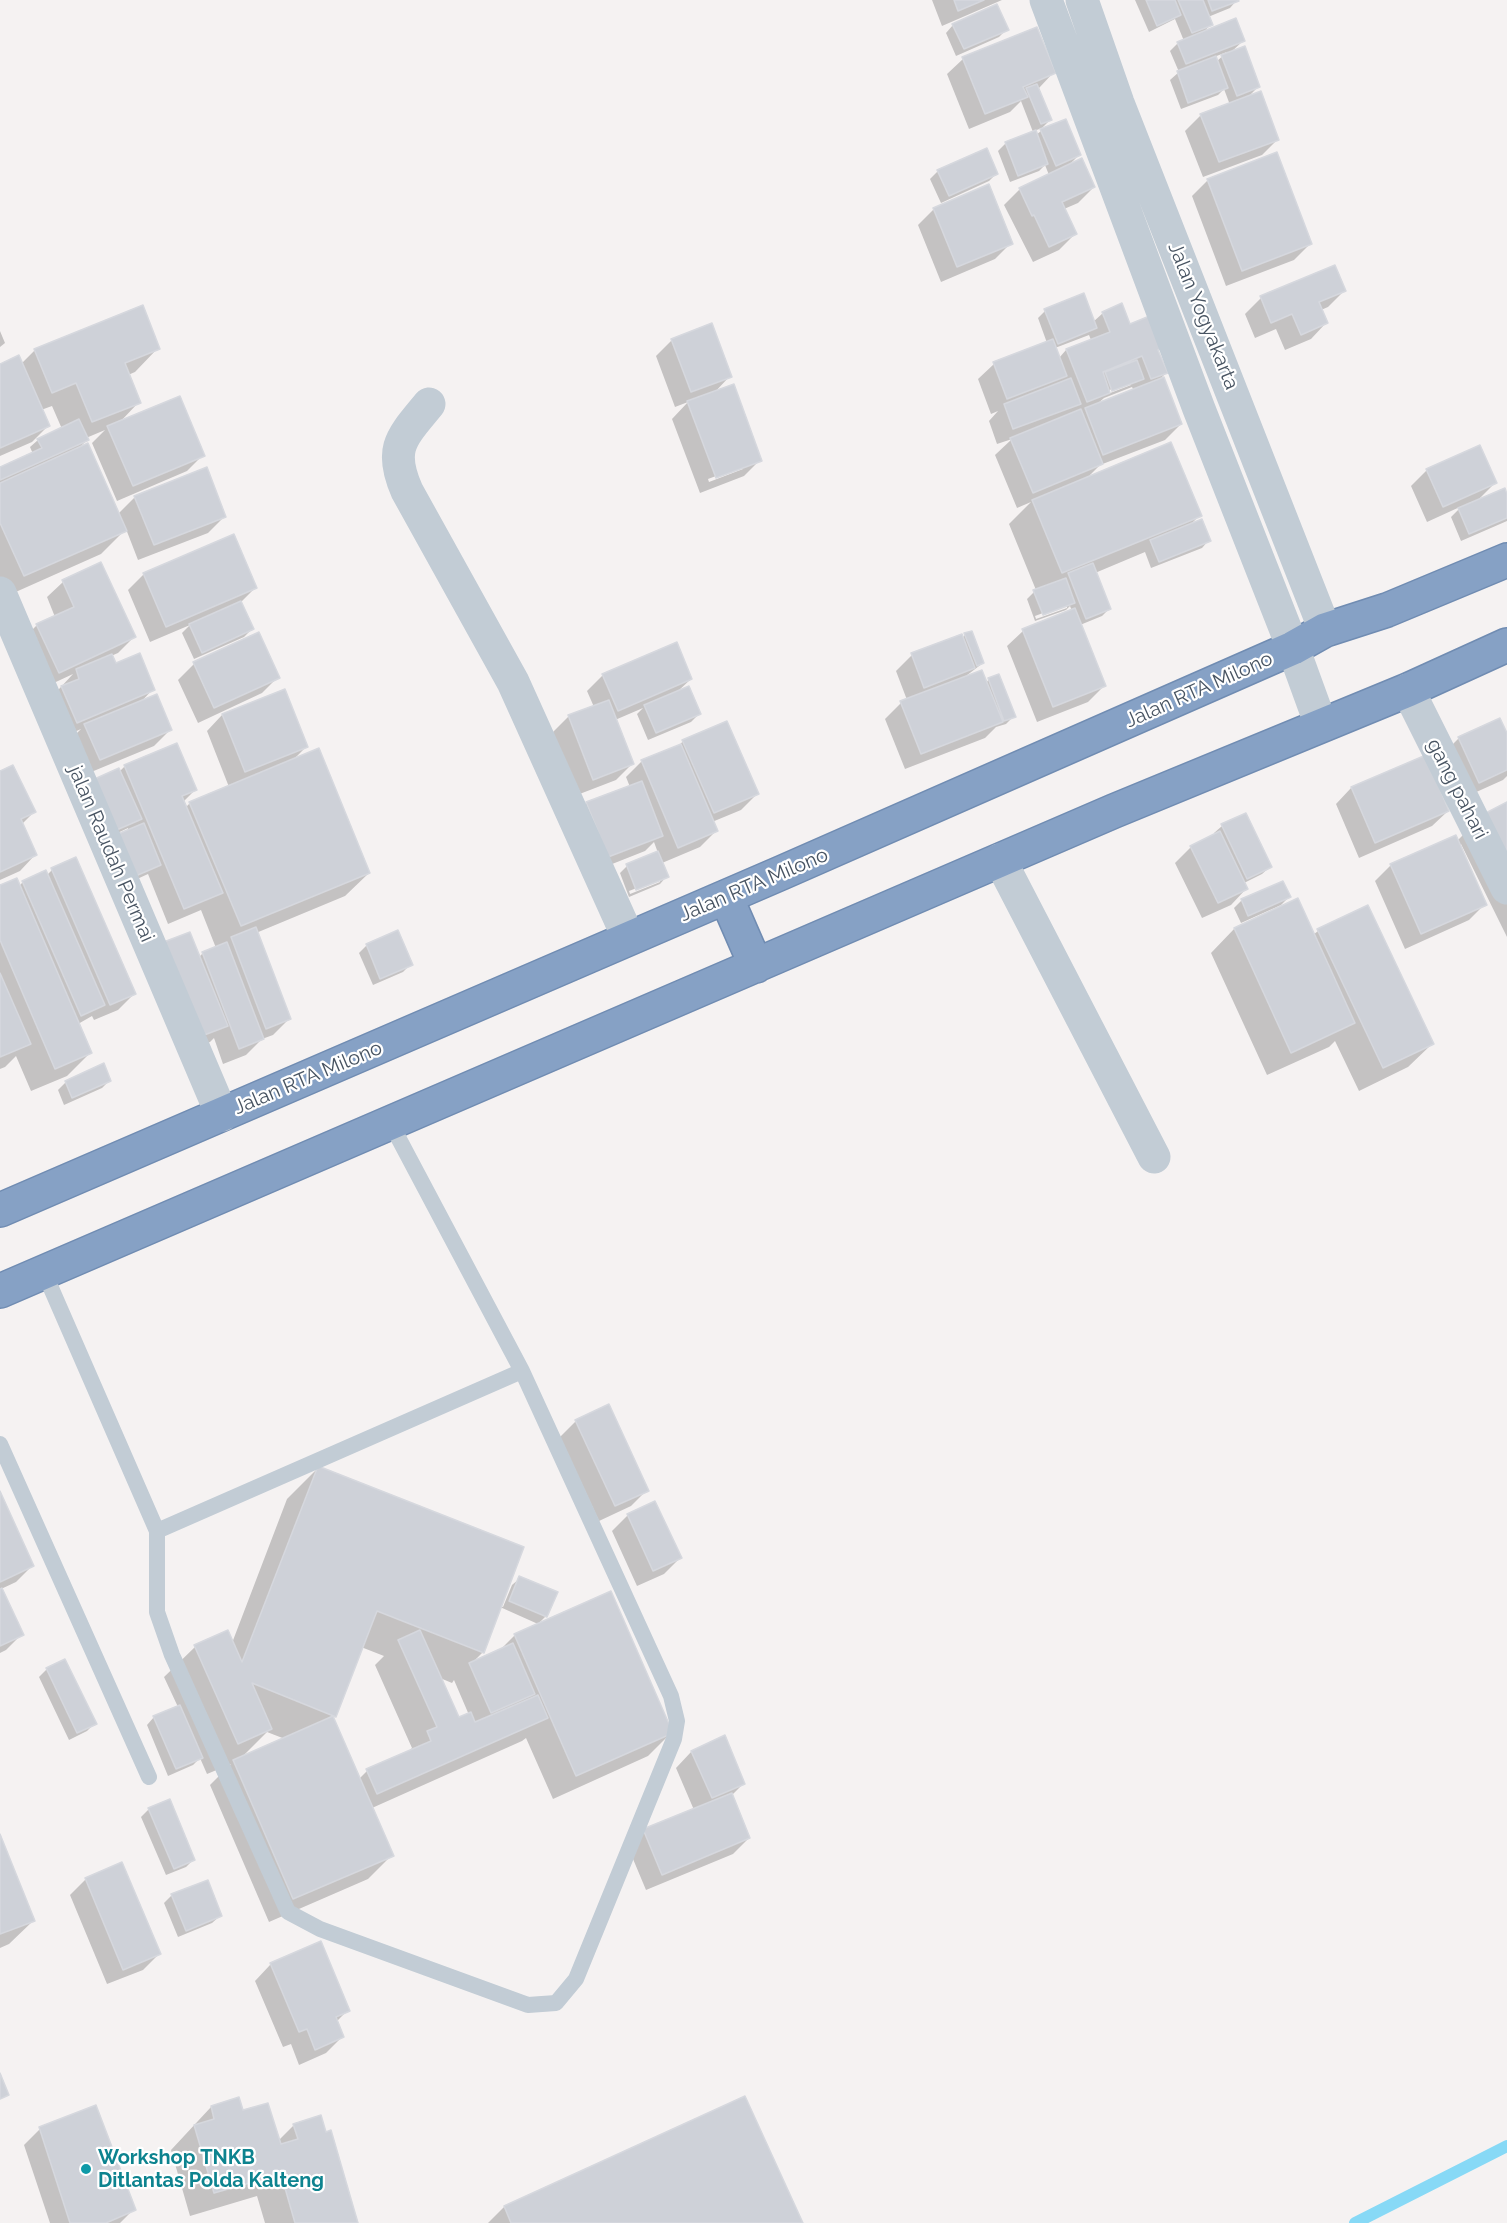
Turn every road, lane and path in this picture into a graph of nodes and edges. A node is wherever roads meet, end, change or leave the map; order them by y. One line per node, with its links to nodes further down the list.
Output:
1 (1046, 0): 8 (street)
2 (1082, 0): 6 (street, Jalan Yogyakarta)
3 (429, 404): 14 (street)
4 (1507, 560): 6 (highway, Jalan RTA Milono)
5 (0, 593): 16 (street, jalan Raudah Permai)
6 (1325, 630): 8 (highway, Jalan RTA Milono)
7 (1507, 645): 9 (highway)
8 (1293, 648): 10 (street); 13 (highway, Jalan RTA Milono)
9 (1407, 690): 10 (highway); 12 (street, gang pahari)
10 (1321, 726): 11 (highway)
11 (1000, 860): 15 (highway); 18 (street)
12 (1507, 888)
13 (726, 897): 14 (highway, Jalan RTA Milono); 15 (highway)
14 (628, 938): 16 (highway, Jalan RTA Milono)
15 (756, 966): 17 (highway)
16 (222, 1115): 19 (highway, Jalan RTA Milono)
17 (392, 1124): 20 (highway); 22 (lane)
18 (1154, 1157)
19 (0, 1210)
20 (44, 1272): 21 (highway); 24 (lane)
21 (0, 1291)
22 (522, 1371): 24 (lane); 24 (lane)
23 (0, 1444): 25 (lane)
24 (157, 1531)
25 (149, 1777)

